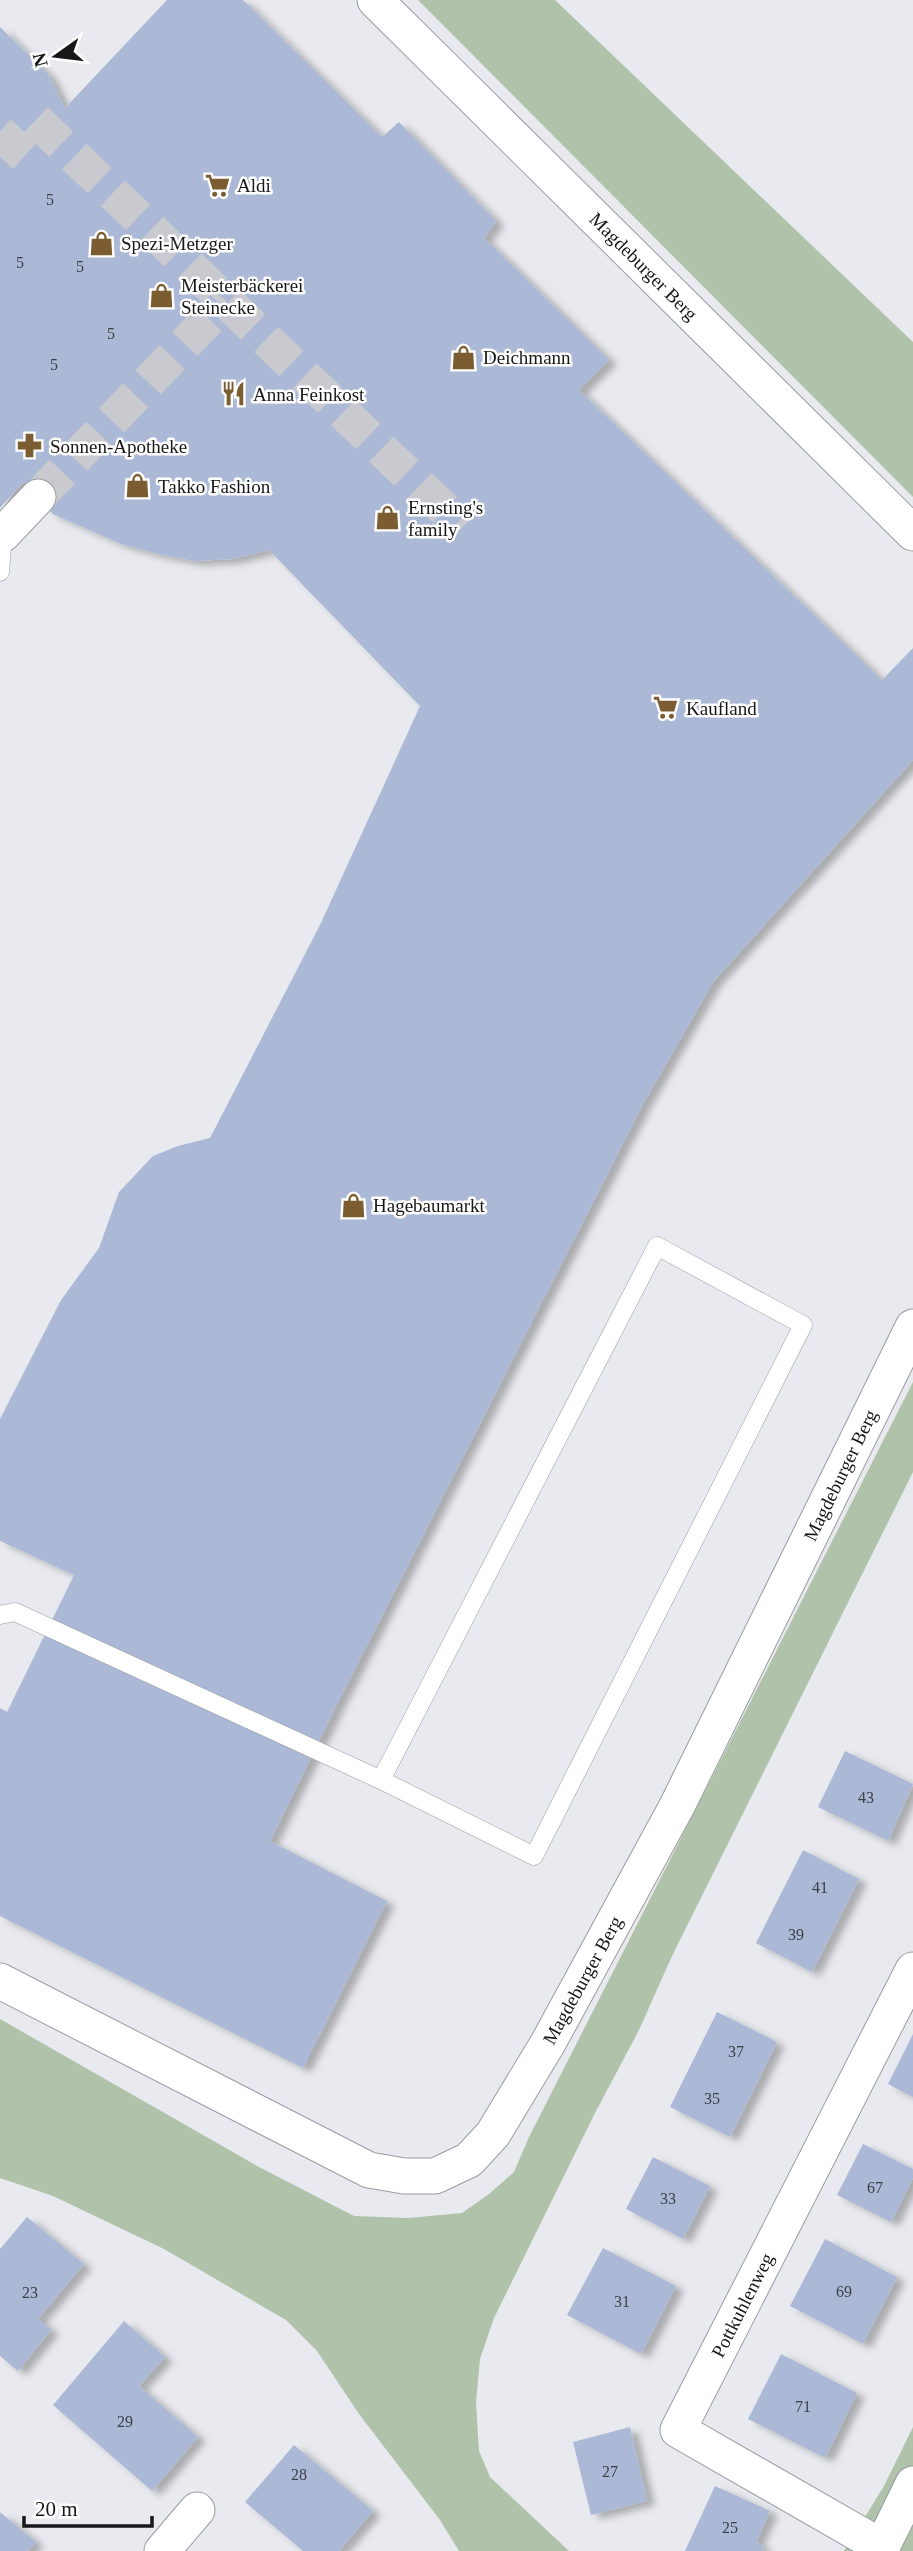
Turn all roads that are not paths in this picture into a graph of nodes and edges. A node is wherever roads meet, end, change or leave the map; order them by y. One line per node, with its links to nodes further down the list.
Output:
1 (375, 0): 3 (street, Magdeburger Berg)
2 (38, 497): 4 (street)
3 (913, 533)
4 (3, 534): 5 (lane)
5 (0, 572)
6 (913, 1327): 10 (street, Magdeburger Berg)
7 (0, 1615): 8 (lane)
8 (381, 1780): 8 (lane)
9 (913, 1970): 13 (street, Pottkuhlenweg)
10 (0, 1981)
11 (913, 2484): 13 (street, Pottkuhlenweg)
12 (197, 2510): 14 (street)
13 (881, 2549)
14 (162, 2551)

